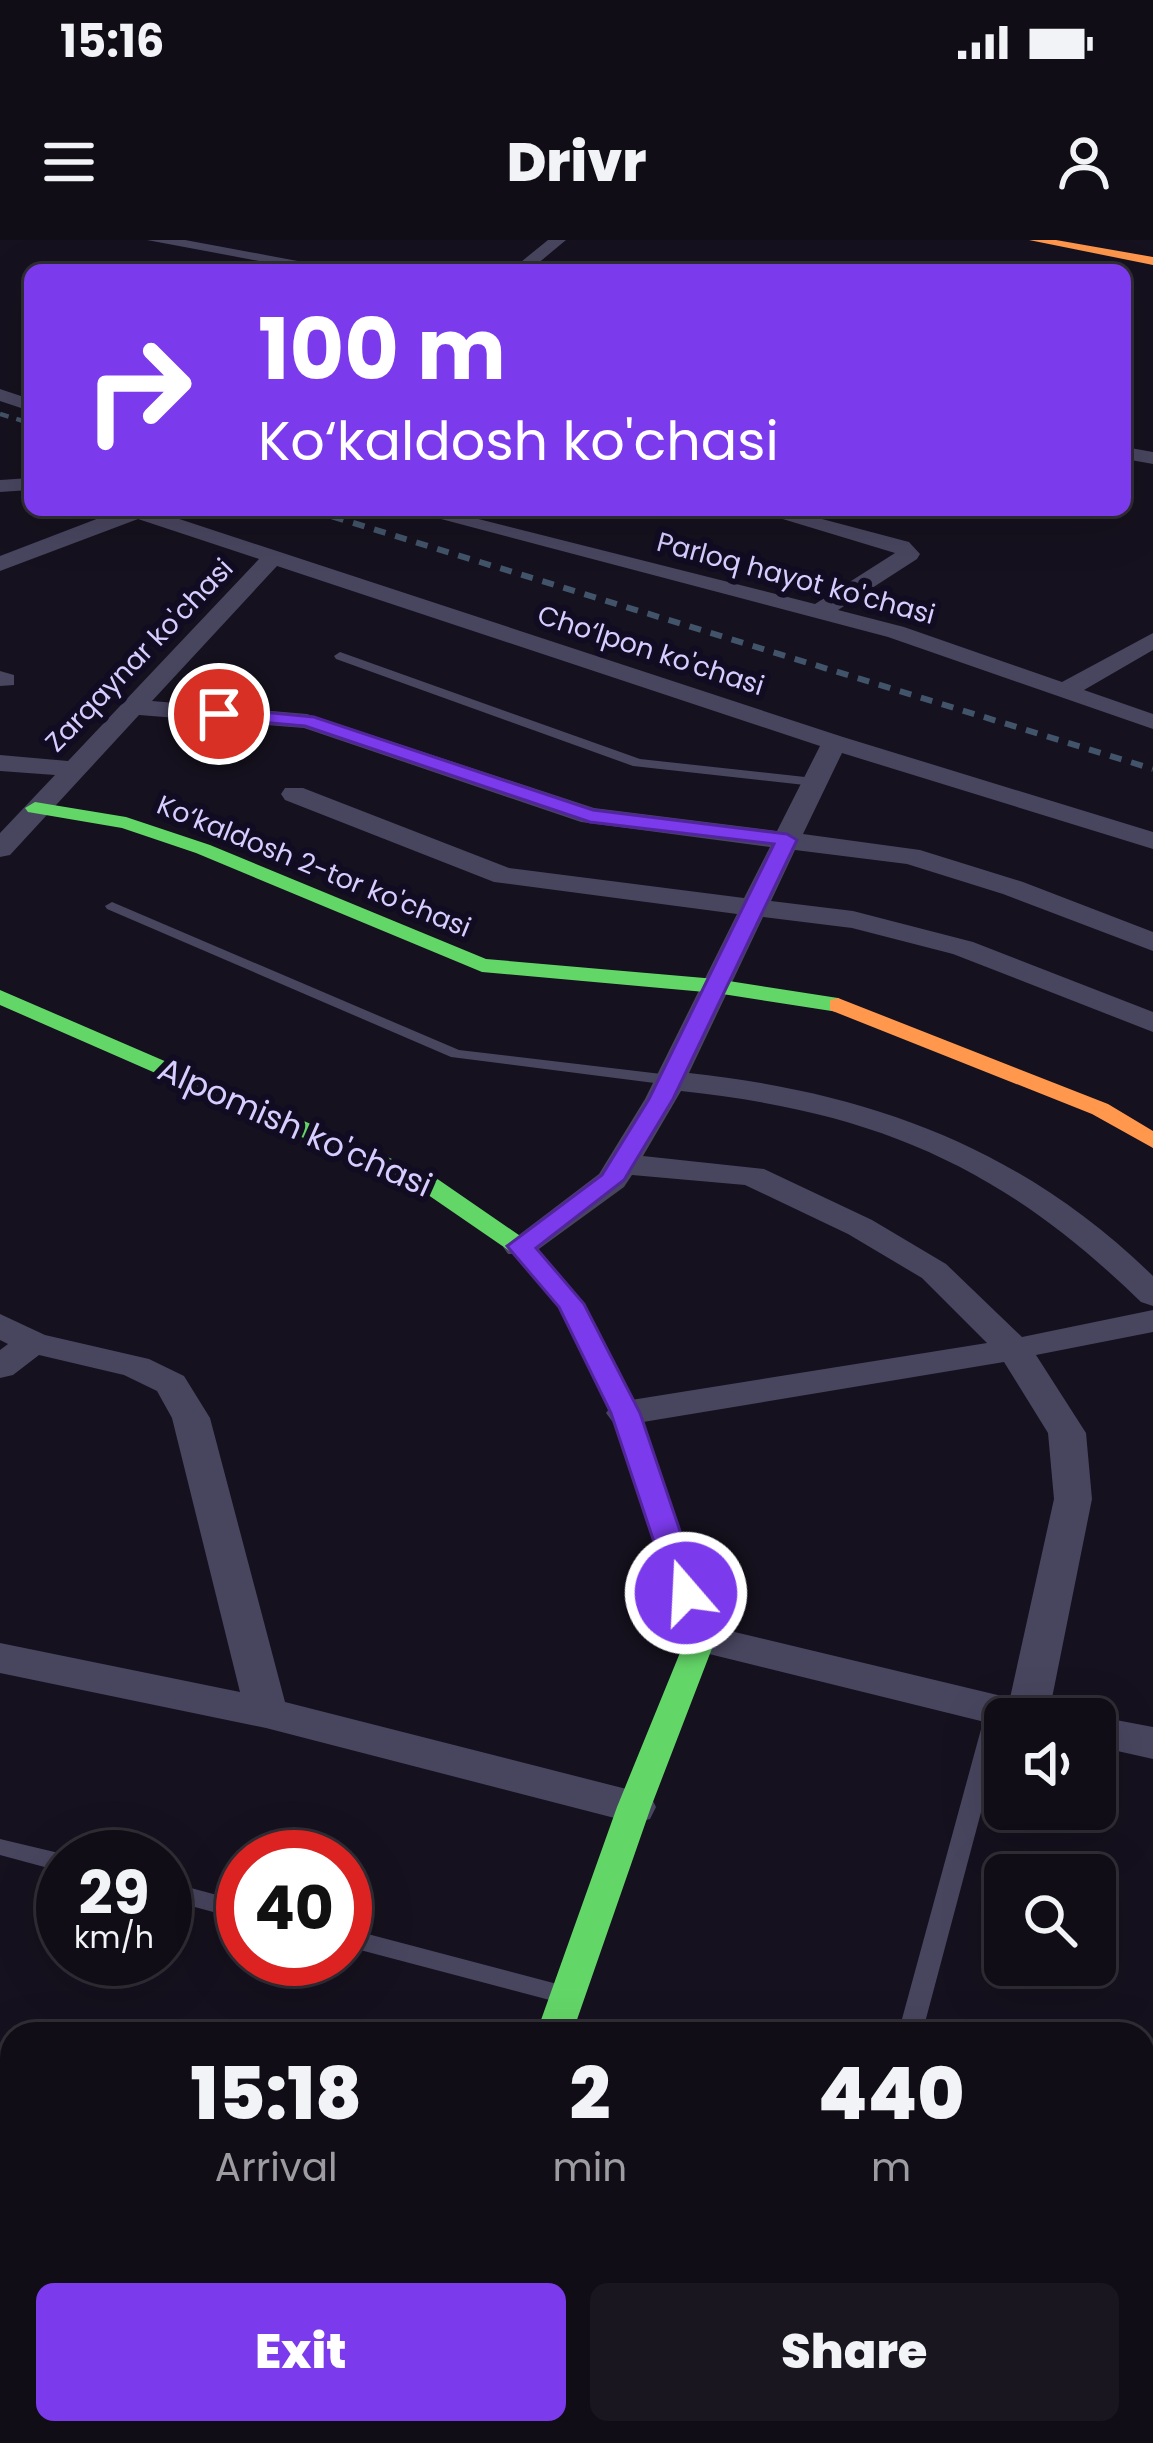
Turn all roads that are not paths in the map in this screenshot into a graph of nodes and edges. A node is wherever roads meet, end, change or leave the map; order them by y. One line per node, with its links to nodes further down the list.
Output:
1 (155, 240): 6 (street)
2 (558, 240): 7 (street)
3 (1035, 240): 5 (street)
4 (1079, 240): 5 (street)
5 (1153, 257)
6 (301, 264)
7 (528, 264)
8 (122, 516): 13 (street)
9 (150, 516): 12 (street, Cho‘lpon ko'chasi)
10 (442, 516): 14 (street, Parloq hayot ko'chasi)
11 (786, 516): 14 (street)
12 (273, 557): 18 (street, Zarqaynar ko'chasi); 20 (street, Cho‘lpon ko'chasi)
13 (0, 564)
14 (819, 612): 17 (street, Parloq hayot ko'chasi)
15 (1153, 640): 17 (street)
16 (340, 656): 23 (lane)
17 (1064, 691): 19 (street, Parloq hayot ko'chasi)
18 (131, 707): 22 (street, Zarqaynar ko'chasi); 26 (street)
19 (1153, 722)
20 (834, 742): 23 (street); 27 (street, Cho‘lpon ko'chasi)
21 (0, 763): 22 (street)
22 (72, 769): 25 (street, Zarqaynar ko'chasi)
23 (814, 782): 26 (street)
24 (294, 794): 29 (street)
25 (35, 808): 28 (street, Zarqaynar ko'chasi); 32 (street, Ko‘kaldosh 2-tor ko'chasi)
26 (787, 840): 29 (street); 31 (street)
27 (1153, 841)
28 (0, 849)
29 (756, 905): 32 (street); 34 (street)
30 (112, 906): 35 (lane)
31 (1153, 942)
32 (716, 986): 35 (street); 36 (street, Ko‘kaldosh 2-tor ko'chasi)
33 (0, 997): 38 (street, Alpomish ko'chasi)
34 (1153, 1023)
35 (670, 1080): 37 (street); 39 (street)
36 (1153, 1141)
37 (622, 1164): 38 (street); 42 (street)
38 (520, 1246): 44 (street, Alpomish ko'chasi)
39 (1153, 1295)
40 (1153, 1321): 42 (street)
41 (16, 1334): 43 (street); 49 (street)
42 (1015, 1349): 44 (street); 47 (street)
43 (0, 1367)
44 (626, 1413): 45 (street, Alpomish ko'chasi)
45 (701, 1638): 48 (street); 52 (street)
46 (0, 1658): 49 (street)
47 (1024, 1698)
48 (984, 1707)
49 (266, 1713): 52 (street)
50 (1116, 1735): 51 (street)
51 (1153, 1743)
52 (634, 1807): 57 (street)
53 (984, 1820): 59 (lane)
54 (0, 1847): 55 (lane)
55 (36, 1857)
56 (372, 1944): 57 (lane)
57 (569, 1996): 58 (street)
58 (559, 2022)
59 (914, 2022)

